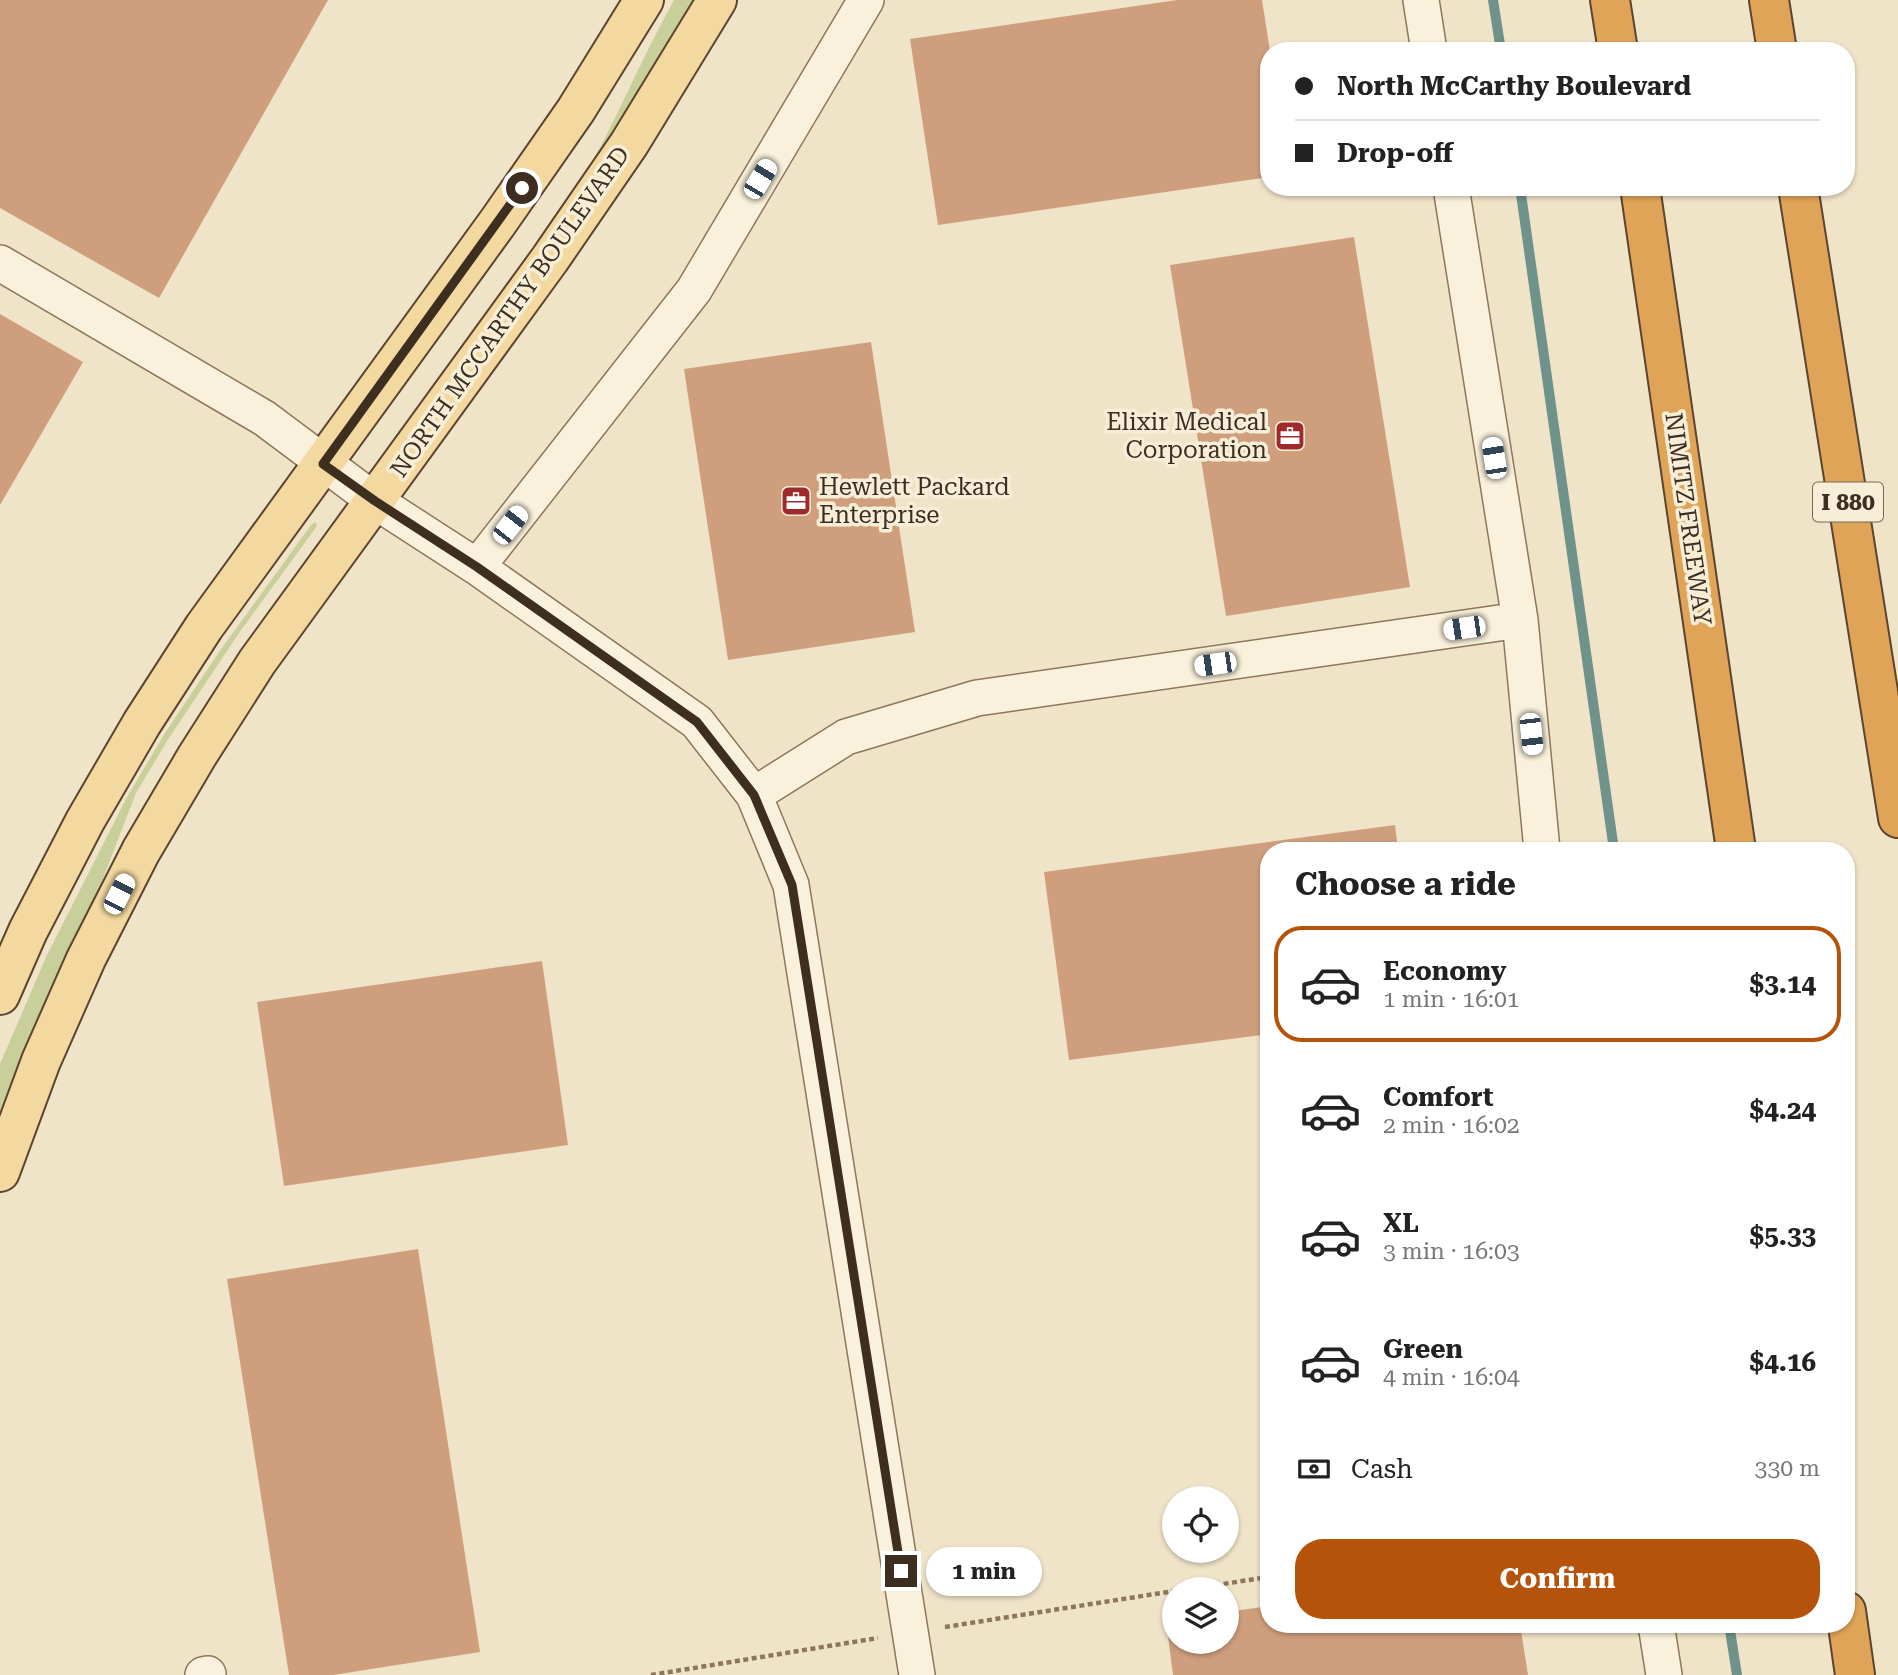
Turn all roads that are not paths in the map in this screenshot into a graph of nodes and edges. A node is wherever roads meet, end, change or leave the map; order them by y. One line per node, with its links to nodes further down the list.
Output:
1 (644, 0): 14 (main road)
2 (718, 0): 15 (main road, NORTH MCCARTHY BOULEVARD)
3 (866, 0): 16 (lane)
4 (1421, 0): 7 (lane)
5 (1610, 0): 8 (highway)
6 (1769, 0): 9 (highway)
7 (1428, 42)
8 (1617, 42)
9 (1776, 42)
10 (1452, 196): 17 (lane)
11 (1641, 196): 21 (highway, NIMITZ FREEWAY)
12 (1799, 196): 19 (highway, I 880)
13 (0, 262): 14 (lane)
14 (323, 464): 15 (lane); 22 (main road)
15 (375, 501): 16 (lane); 23 (main road, NORTH MCCARTHY BOULEVARD)
16 (477, 567): 18 (lane)
17 (1520, 620): 18 (lane); 20 (lane)
18 (754, 795): 26 (lane)
19 (1898, 818)
20 (1541, 842)
21 (1735, 842)
22 (0, 995)
23 (0, 1172)
24 (1657, 1633): 27 (lane)
25 (1849, 1633): 28 (highway)
26 (917, 1675)
27 (1664, 1675)
28 (1856, 1675)

